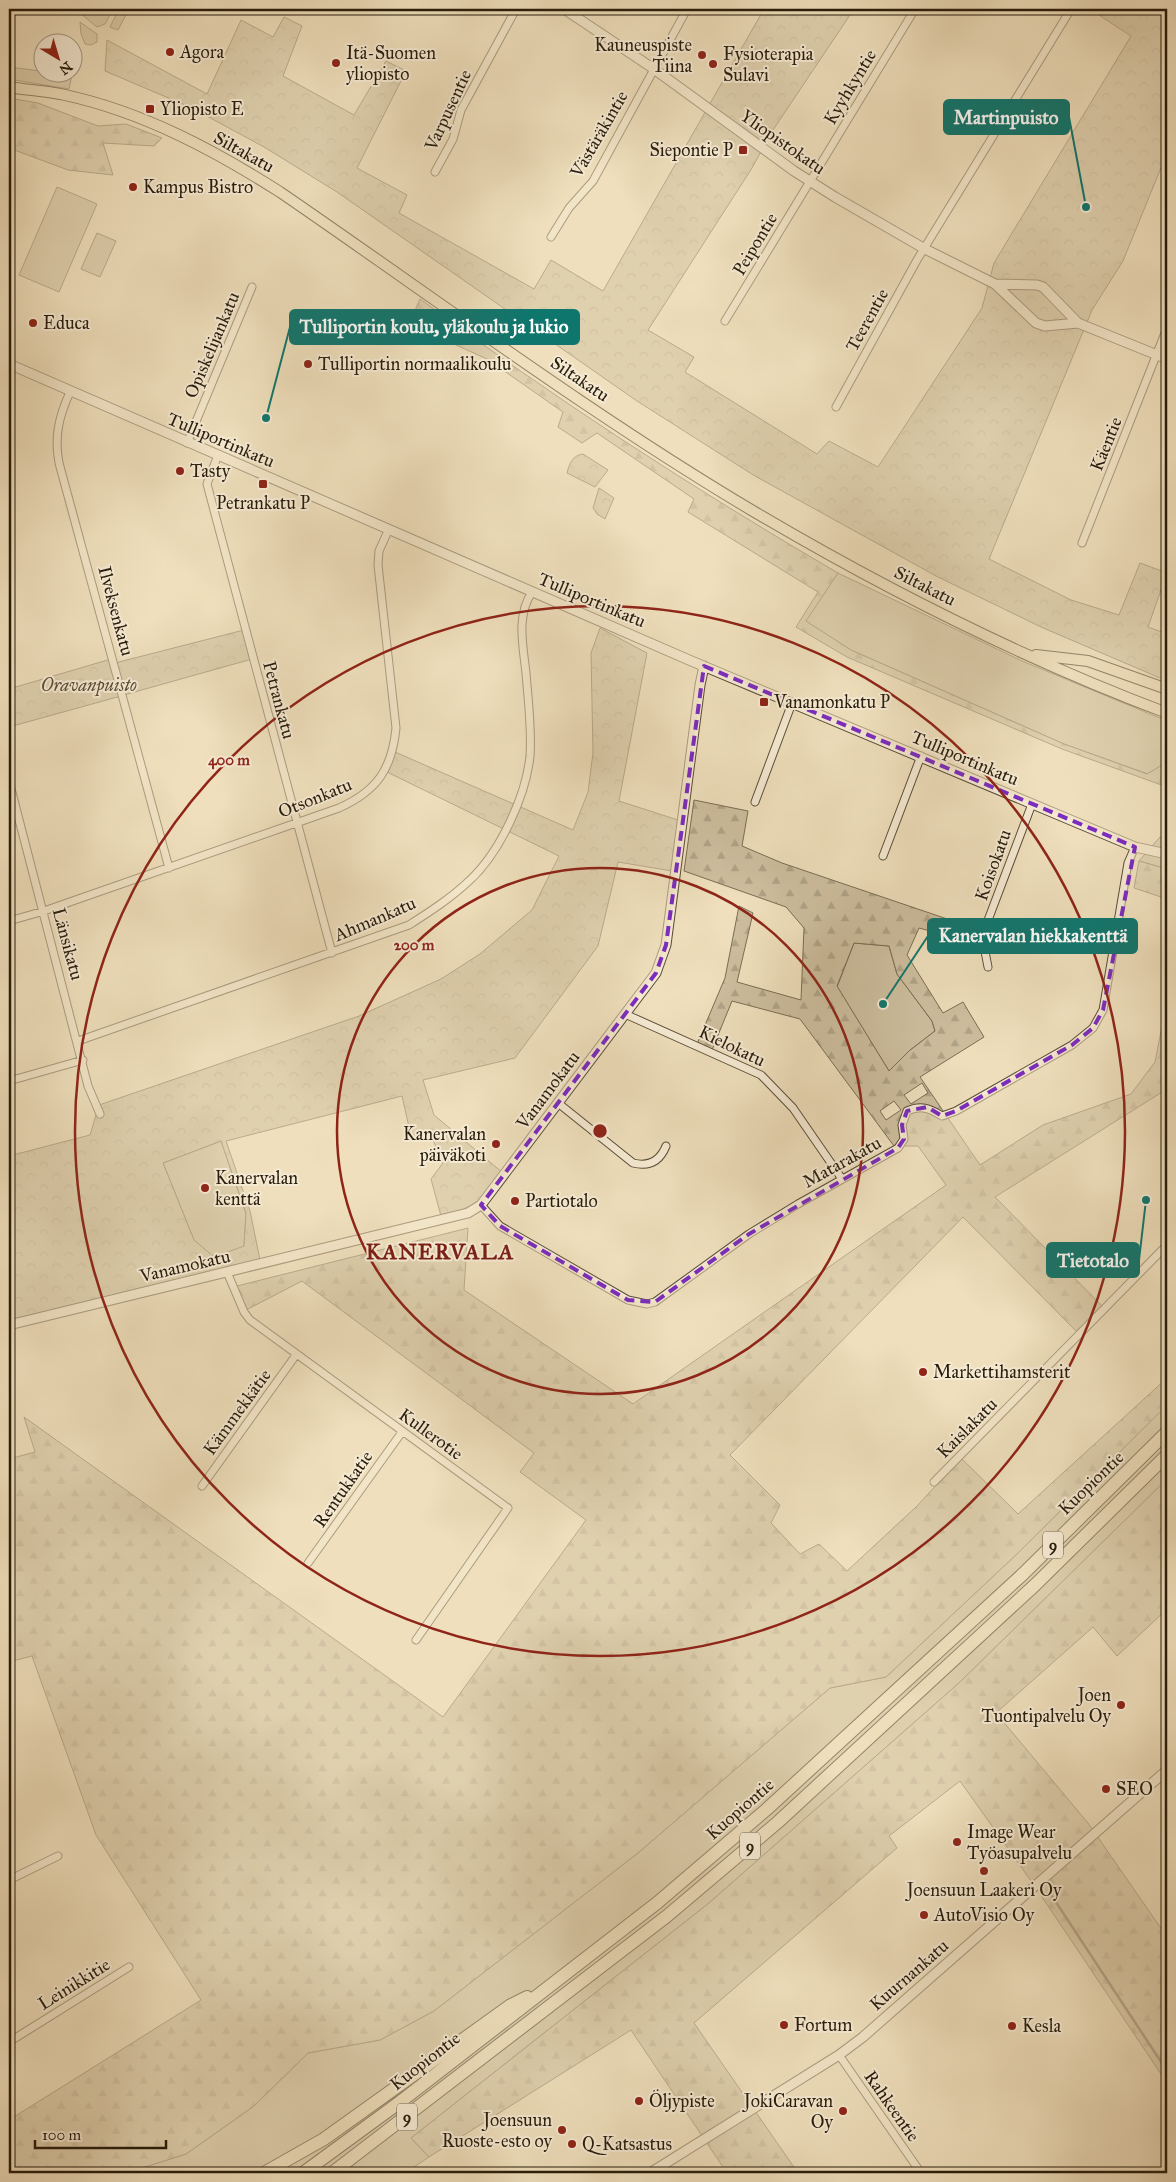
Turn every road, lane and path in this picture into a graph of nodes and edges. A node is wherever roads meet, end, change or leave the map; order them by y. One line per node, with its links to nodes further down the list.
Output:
1 (516, 9): 8 (street, Varpusentie)
2 (564, 9): 6 (street, Yliopistokatu)
3 (687, 9): 6 (street, Västäräkintie)
4 (915, 9): 9 (street, Kyyhkyntie)
5 (1071, 9): 11 (street, Teerentie)
6 (654, 69): 9 (street, Yliopistokatu); 10 (street, Västäräkintie)
7 (9, 87): 27 (main road, Siltakatu)
8 (435, 172)
9 (810, 181): 11 (street, Yliopistokatu); 14 (street, Peipontie)
10 (551, 237)
11 (925, 249): 12 (street, Yliopistokatu); 21 (street, Teerentie)
12 (995, 284): 15 (street, Yliopistokatu); 15 (street, Yliopistokatu)
13 (252, 287): 22 (street, Opiskelijankatu)
14 (725, 322)
15 (1078, 324): 17 (street, Yliopistokatu)
16 (1167, 328): 17 (street, Käentie)
17 (1156, 355): 18 (street, Yliopistokatu); 25 (street, Käentie)
18 (1167, 359)
19 (9, 364): 20 (street, Tulliportinkatu)
20 (70, 392): 22 (street, Tulliportinkatu); 40 (street, Ilveksenkatu)
21 (836, 407)
22 (187, 443): 23 (street, Tulliportinkatu)
23 (218, 455): 24 (street, Tulliportinkatu); 36 (street, Petrankatu)
24 (388, 530): 26 (street, Tulliportinkatu); 36 (street, Otsonkatu)
25 (1082, 543)
26 (532, 592): 28 (street, Tulliportinkatu); 43 (street, Ahmankatu)
27 (1028, 655): 29 (main road, Siltakatu); 31 (main road, Siltakatu)
28 (704, 666): 30 (street, Tulliportinkatu); 45 (street, Vanamokatu)
29 (1167, 689)
30 (792, 703): 32 (street, Tulliportinkatu); 34 (street)
31 (1167, 713)
32 (921, 756): 35 (street, Tulliportinkatu); 39 (street)
33 (9, 781): 41 (street, Länsikatu)
34 (755, 802)
35 (1032, 804): 37 (street, Tulliportinkatu); 44 (street, Koisokatu)
36 (297, 823): 40 (street, Otsonkatu); 43 (street, Petrankatu)
37 (1134, 847): 38 (street, Tulliportinkatu); 52 (street, Matarakatu)
38 (1167, 854)
39 (883, 856)
40 (169, 868): 41 (street, Otsonkatu)
41 (44, 912): 42 (street, Otsonkatu); 46 (street, Länsikatu)
42 (9, 921)
43 (332, 953): 46 (street, Ahmankatu)
44 (988, 967)
45 (625, 1014): 49 (street, Vanamokatu); 52 (street, Kielokatu)
46 (78, 1041): 47 (street, Länsikatu)
47 (83, 1060): 48 (street); 50 (street, Länsikatu)
48 (9, 1081)
49 (558, 1103): 51 (street); 53 (street, Vanamokatu)
50 (100, 1114)
51 (666, 1146)
52 (842, 1179): 53 (street, Matarakatu)
53 (480, 1205): 55 (street, Vanamokatu)
54 (1167, 1245): 61 (street, Kaislakatu)
55 (227, 1272): 56 (street, Vanamokatu); 57 (street, Kullerotie)
56 (9, 1325)
57 (296, 1355): 58 (street, Kullerotie); 62 (street, Kämmekkätie)
58 (402, 1432): 63 (street, Rentukkatie); 64 (street, Kullerotie)
59 (1167, 1432): 69 (highway, Kuopiontie / 9)
60 (1167, 1456): 74 (highway, Kuopiontie / 9)
61 (934, 1482)
62 (202, 1486)
63 (308, 1563)
64 (416, 1640)
65 (1167, 1770): 71 (street, Kuurnankatu)
66 (58, 1856): 67 (street)
67 (9, 1880)
68 (129, 1967): 70 (street, Leinikkitie)
69 (550, 1985): 72 (highway); 73 (highway, Kuopiontie / 9)
70 (9, 2042)
71 (839, 2055): 75 (street, Kuurnankatu); 76 (street, Rahkeentie)
72 (264, 2173)
73 (303, 2173)
74 (332, 2173)
75 (650, 2173)
76 (921, 2173)

